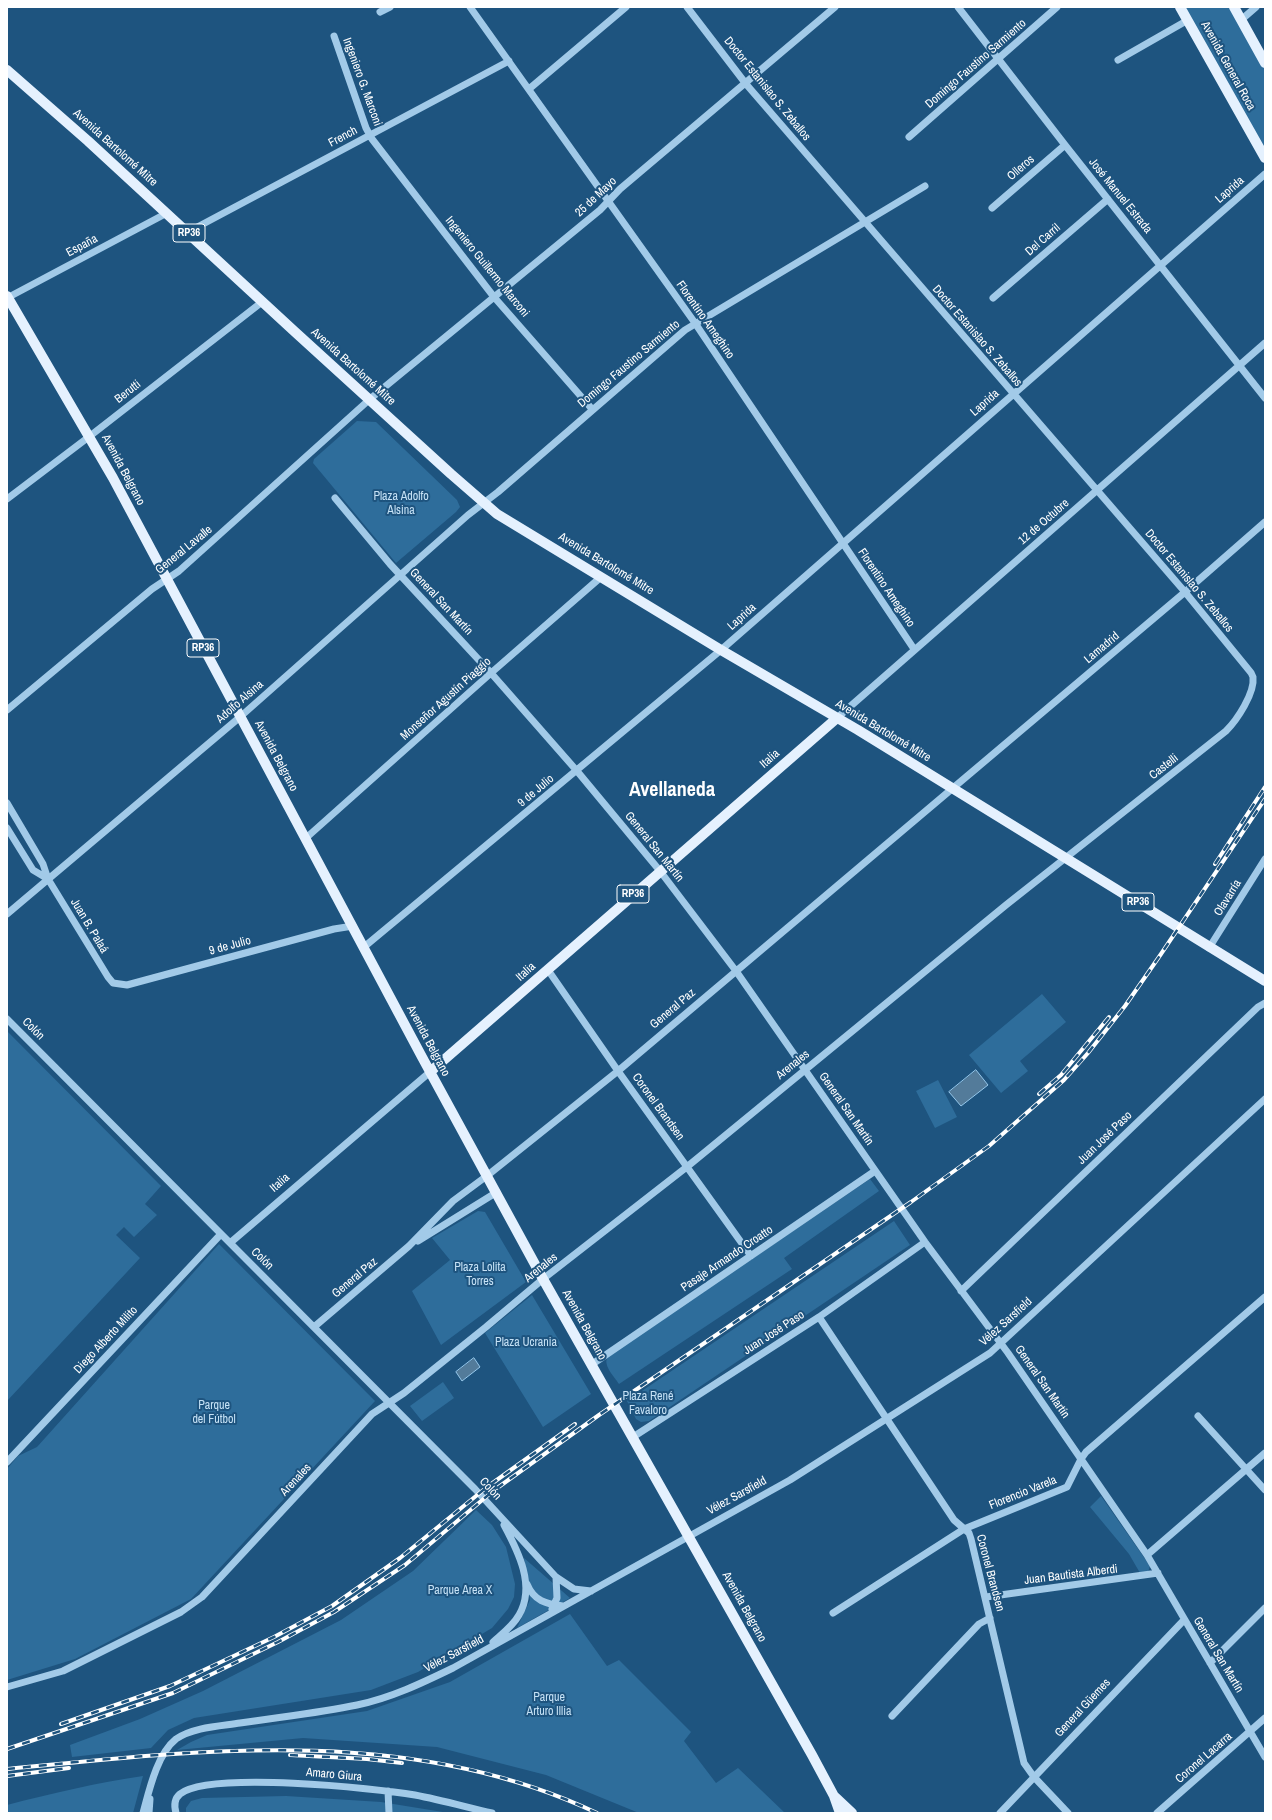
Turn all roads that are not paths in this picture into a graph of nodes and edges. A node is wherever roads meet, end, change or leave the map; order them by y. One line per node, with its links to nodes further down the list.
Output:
1 (390, 7): 11 (street)
2 (470, 7): 17 (street, Florentino Ameghino)
3 (626, 7): 21 (street)
4 (687, 7): 20 (street, Doctor Estanislao S. Zeballos)
5 (835, 7): 20 (street, 25 de Mayo)
6 (958, 7): 15 (street, José Manuel Estrada)
7 (1057, 7): 15 (street, Domingo Faustino Sarmiento)
8 (1180, 7): 12 (main road, Avenida General Roca)
9 (1234, 7): 13 (main road)
10 (1256, 7): 13 (street)
11 (380, 12)
12 (1188, 20): 16 (street); 25 (main road, Avenida General Roca)
13 (1241, 20): 18 (main road)
14 (334, 36): 22 (street, Ingeniero G. Marconi)
15 (998, 59): 23 (street, Domingo Faustino Sarmiento); 24 (street, José Manuel Estrada)
16 (1118, 60)
17 (509, 61): 21 (street, Florentino Ameghino); 22 (street, French)
18 (1265, 63)
19 (7, 70): 31 (main road, Avenida Bartolomé Mitre / RP36)
20 (746, 84): 29 (street, 25 de Mayo); 32 (street, Doctor Estanislao S. Zeballos)
21 (529, 89): 29 (street, Florentino Ameghino)
22 (370, 135): 33 (street, French); 36 (street, Ingeniero Guillermo Marconi)
23 (908, 137)
24 (1064, 145): 28 (street, José Manuel Estrada); 30 (street, Olleros)
25 (1265, 158)
26 (1265, 174): 34 (street, Laprida)
27 (926, 186): 32 (street, Domingo Faustino Sarmiento)
28 (1108, 199): 34 (street, José Manuel Estrada); 37 (street, Del Carril)
29 (608, 202): 36 (street, 25 de Mayo); 39 (street, Florentino Ameghino)
30 (992, 208)
31 (167, 213): 33 (main road, Avenida Bartolomé Mitre / RP36); 35 (street, España)
32 (864, 222): 39 (street, Domingo Faustino Sarmiento); 42 (street, Doctor Estanislao S. Zeballos)
33 (188, 232): 38 (main road, Avenida Bartolomé Mitre / RP36)
34 (1161, 265): 41 (street, José Manuel Estrada); 42 (street, Laprida)
35 (8, 297): 46 (main road, Avenida Belgrano / RP36)
36 (494, 297): 44 (street, 25 de Mayo); 45 (street, Ingeniero Guillermo Marconi)
37 (993, 298)
38 (262, 302): 44 (main road, Avenida Bartolomé Mitre / RP36); 46 (street, Berutti)
39 (695, 323): 45 (street, Domingo Faustino Sarmiento); 52 (street, Florentino Ameghino)
40 (1265, 343): 41 (street, 12 de Octubre)
41 (1239, 366): 43 (street, José Manuel Estrada); 47 (street, 12 de Octubre)
42 (1013, 394): 47 (street, Doctor Estanislao S. Zeballos); 52 (street, Laprida)
43 (1265, 398)
44 (370, 399): 50 (main road, Avenida Bartolomé Mitre / RP36); 55 (street, General Lavalle)
45 (592, 409): 50 (street, Domingo Faustino Sarmiento)
46 (90, 436): 48 (street, Berutti); 55 (main road, Avenida Belgrano / RP36)
47 (1098, 491): 56 (street, Doctor Estanislao S. Zeballos); 58 (street, 12 de Octubre)
48 (7, 498)
49 (335, 498): 53 (street, General San Martín)
50 (484, 503): 53 (street, Adolfo Alsina); 54 (main road, Avenida Bartolomé Mitre / RP36)
51 (1265, 522): 56 (street, Lamadrid)
52 (842, 543): 57 (street, Laprida); 58 (street, Florentino Ameghino)
53 (401, 575): 59 (street, General San Martín); 62 (street, Adolfo Alsina)
54 (601, 578): 57 (main road, Avenida Bartolomé Mitre / RP36); 59 (street, Monseñor Agustín Piaggio)
55 (167, 579): 61 (street, General Lavalle); 62 (main road, Avenida Belgrano / RP36)
56 (1185, 592): 60 (street, Doctor Estanislao S. Zeballos); 65 (street, Lamadrid)
57 (721, 650): 63 (main road, Avenida Bartolomé Mitre / RP36); 64 (street, 9 de Julio)
58 (914, 650): 63 (street, 12 de Octubre)
59 (491, 673): 64 (street, General San Martín); 69 (street, Monseñor Agustín Piaggio)
60 (1253, 676): 70 (street, Castelli)
61 (7, 710)
62 (240, 717): 69 (main road, Avenida Belgrano / RP36); 73 (street, Adolfo Alsina)
63 (837, 718): 65 (main road, Avenida Bartolomé Mitre / RP36); 72 (main road, Italia / RP36)
64 (577, 771): 72 (street, General San Martín); 76 (street, 9 de Julio)
65 (952, 788): 70 (main road, Avenida Bartolomé Mitre / RP36); 79 (street, General Paz)
66 (7, 803): 67 (street, Juan B. Palaá)
67 (9, 813): 73 (street, Juan B. Palaá)
68 (7, 828): 73 (street, Juan B. Palaá)
69 (306, 838): 75 (main road, Avenida Belgrano / RP36)
70 (1066, 858): 77 (main road, Avenida Bartolomé Mitre / RP36); 84 (street, Arenales)
71 (1265, 859): 77 (street, Olavarría)
72 (660, 871): 78 (main road, Italia / RP36); 79 (street, General San Martín)
73 (48, 879): 74 (street, Adolfo Alsina); 81 (street, Juan B. Palaá)
74 (7, 914)
75 (353, 926): 76 (main road, Avenida Belgrano / RP36); 81 (street, 9 de Julio)
76 (364, 947): 86 (main road, Avenida Belgrano / RP36)
77 (1209, 948): 80 (main road, Avenida Bartolomé Mitre / RP36)
78 (548, 970): 85 (street, Coronel Brandsen); 86 (main road, Italia / RP36)
79 (736, 971): 84 (street, General San Martín); 85 (street, General Paz)
80 (1265, 981)
81 (113, 983)
82 (1265, 1002): 98 (street, Juan José Paso)
83 (7, 1019): 92 (street, Colón)
84 (804, 1070): 88 (street, Arenales); 89 (street, General San Martín)
85 (618, 1071): 88 (street, Coronel Brandsen); 90 (street, General Paz)
86 (430, 1072): 90 (main road, Avenida Belgrano); 94 (street, Italia)
87 (1265, 1099): 102 (street, Vélez Sarsfield)
88 (688, 1166): 96 (street, Coronel Brandsen); 97 (street, Arenales)
89 (875, 1171): 93 (street, General San Martín); 96 (street, Pasaje Armando Croatto)
90 (488, 1175): 91 (main road, Avenida Belgrano); 95 (street, General Paz)
91 (497, 1192): 95 (street, General Paz); 97 (main road, Avenida Belgrano)
92 (220, 1234): 94 (street, Colón); 110 (street, Diego Alberto Milito)
93 (925, 1242): 98 (street, General San Martín); 100 (street, Juan José Paso)
94 (230, 1243): 101 (street, Colón)
95 (409, 1246): 101 (street, General Paz)
96 (751, 1256): 103 (street, Pasaje Armando Croatto)
97 (543, 1279): 103 (main road, Avenida Belgrano); 104 (street, Arenales)
98 (961, 1291): 102 (street, General San Martín)
99 (1265, 1297): 109 (street, Florencio Varela)
100 (819, 1317): 106 (street, Coronel Brandsen); 107 (street, Juan José Paso)
101 (314, 1327): 104 (street, Colón)
102 (1000, 1343): 106 (street, Vélez Sarsfield); 109 (street, General San Martín)
103 (591, 1365): 107 (main road, Avenida Belgrano)
104 (389, 1403): 113 (street, Colón); 131 (street, Arenales)
105 (1198, 1416): 111 (street)
106 (886, 1418): 114 (street, Coronel Brandsen); 115 (street, Vélez Sarsfield)
107 (633, 1437): 115 (main road, Avenida Belgrano)
108 (1265, 1453): 111 (street)
109 (1081, 1459): 114 (street, Florencio Varela); 116 (street, General San Martín)
110 (7, 1462)
111 (1247, 1469): 112 (street); 116 (street)
112 (1265, 1490)
113 (499, 1516): 118 (street, Colón); 119 (street, Colón)
114 (964, 1529): 121 (street, Coronel Brandsen); 125 (street, Florencio Varela)
115 (689, 1535): 120 (street, Vélez Sarsfield); 139 (main road, Avenida Belgrano)
116 (1147, 1555): 117 (street, General San Martín)
117 (1158, 1573): 121 (street, Juan Bautista Alberdi); 128 (street, General San Martín)
118 (556, 1577): 120 (street, Colón); 122 (street)
119 (527, 1584): 122 (street); 129 (street, Colón)
120 (591, 1591): 123 (street, Vélez Sarsfield)
121 (986, 1597): 127 (street, Coronel Brandsen)
122 (554, 1605): 123 (street); 126 (street)
123 (563, 1606): 126 (street, Vélez Sarsfield)
124 (1265, 1608): 130 (street)
125 (833, 1613)
126 (549, 1614): 129 (street, Vélez Sarsfield)
127 (990, 1618): 132 (street); 136 (street, Coronel Brandsen)
128 (1184, 1620): 130 (street, General San Martín); 136 (street, General Güemes)
129 (483, 1651): 137 (street, Vélez Sarsfield)
130 (1210, 1663): 134 (street, General San Martín)
131 (7, 1687)
132 (892, 1716)
133 (1265, 1718): 134 (street, Coronel Lacarra)
134 (1251, 1732): 135 (street, General San Martín); 149 (street, Coronel Lacarra)
135 (1265, 1757)
136 (1034, 1777): 147 (street, General Güemes); 148 (street, Coronel Brandsen)
137 (153, 1779): 140 (street, Vélez Sarsfield); 141 (street, Vélez Sarsfield)
138 (388, 1791): 142 (street, Amaro Giura); 143 (street); 144 (street, Amaro Giura)
139 (834, 1796): 145 (main road, Avenida Belgrano); 146 (main road, Avenida Belgrano)
140 (143, 1813)
141 (148, 1813)
142 (176, 1813)
143 (389, 1813)
144 (492, 1813)
145 (840, 1813)
146 (852, 1813)
147 (1000, 1813)
148 (1068, 1813)
149 (1157, 1813)

